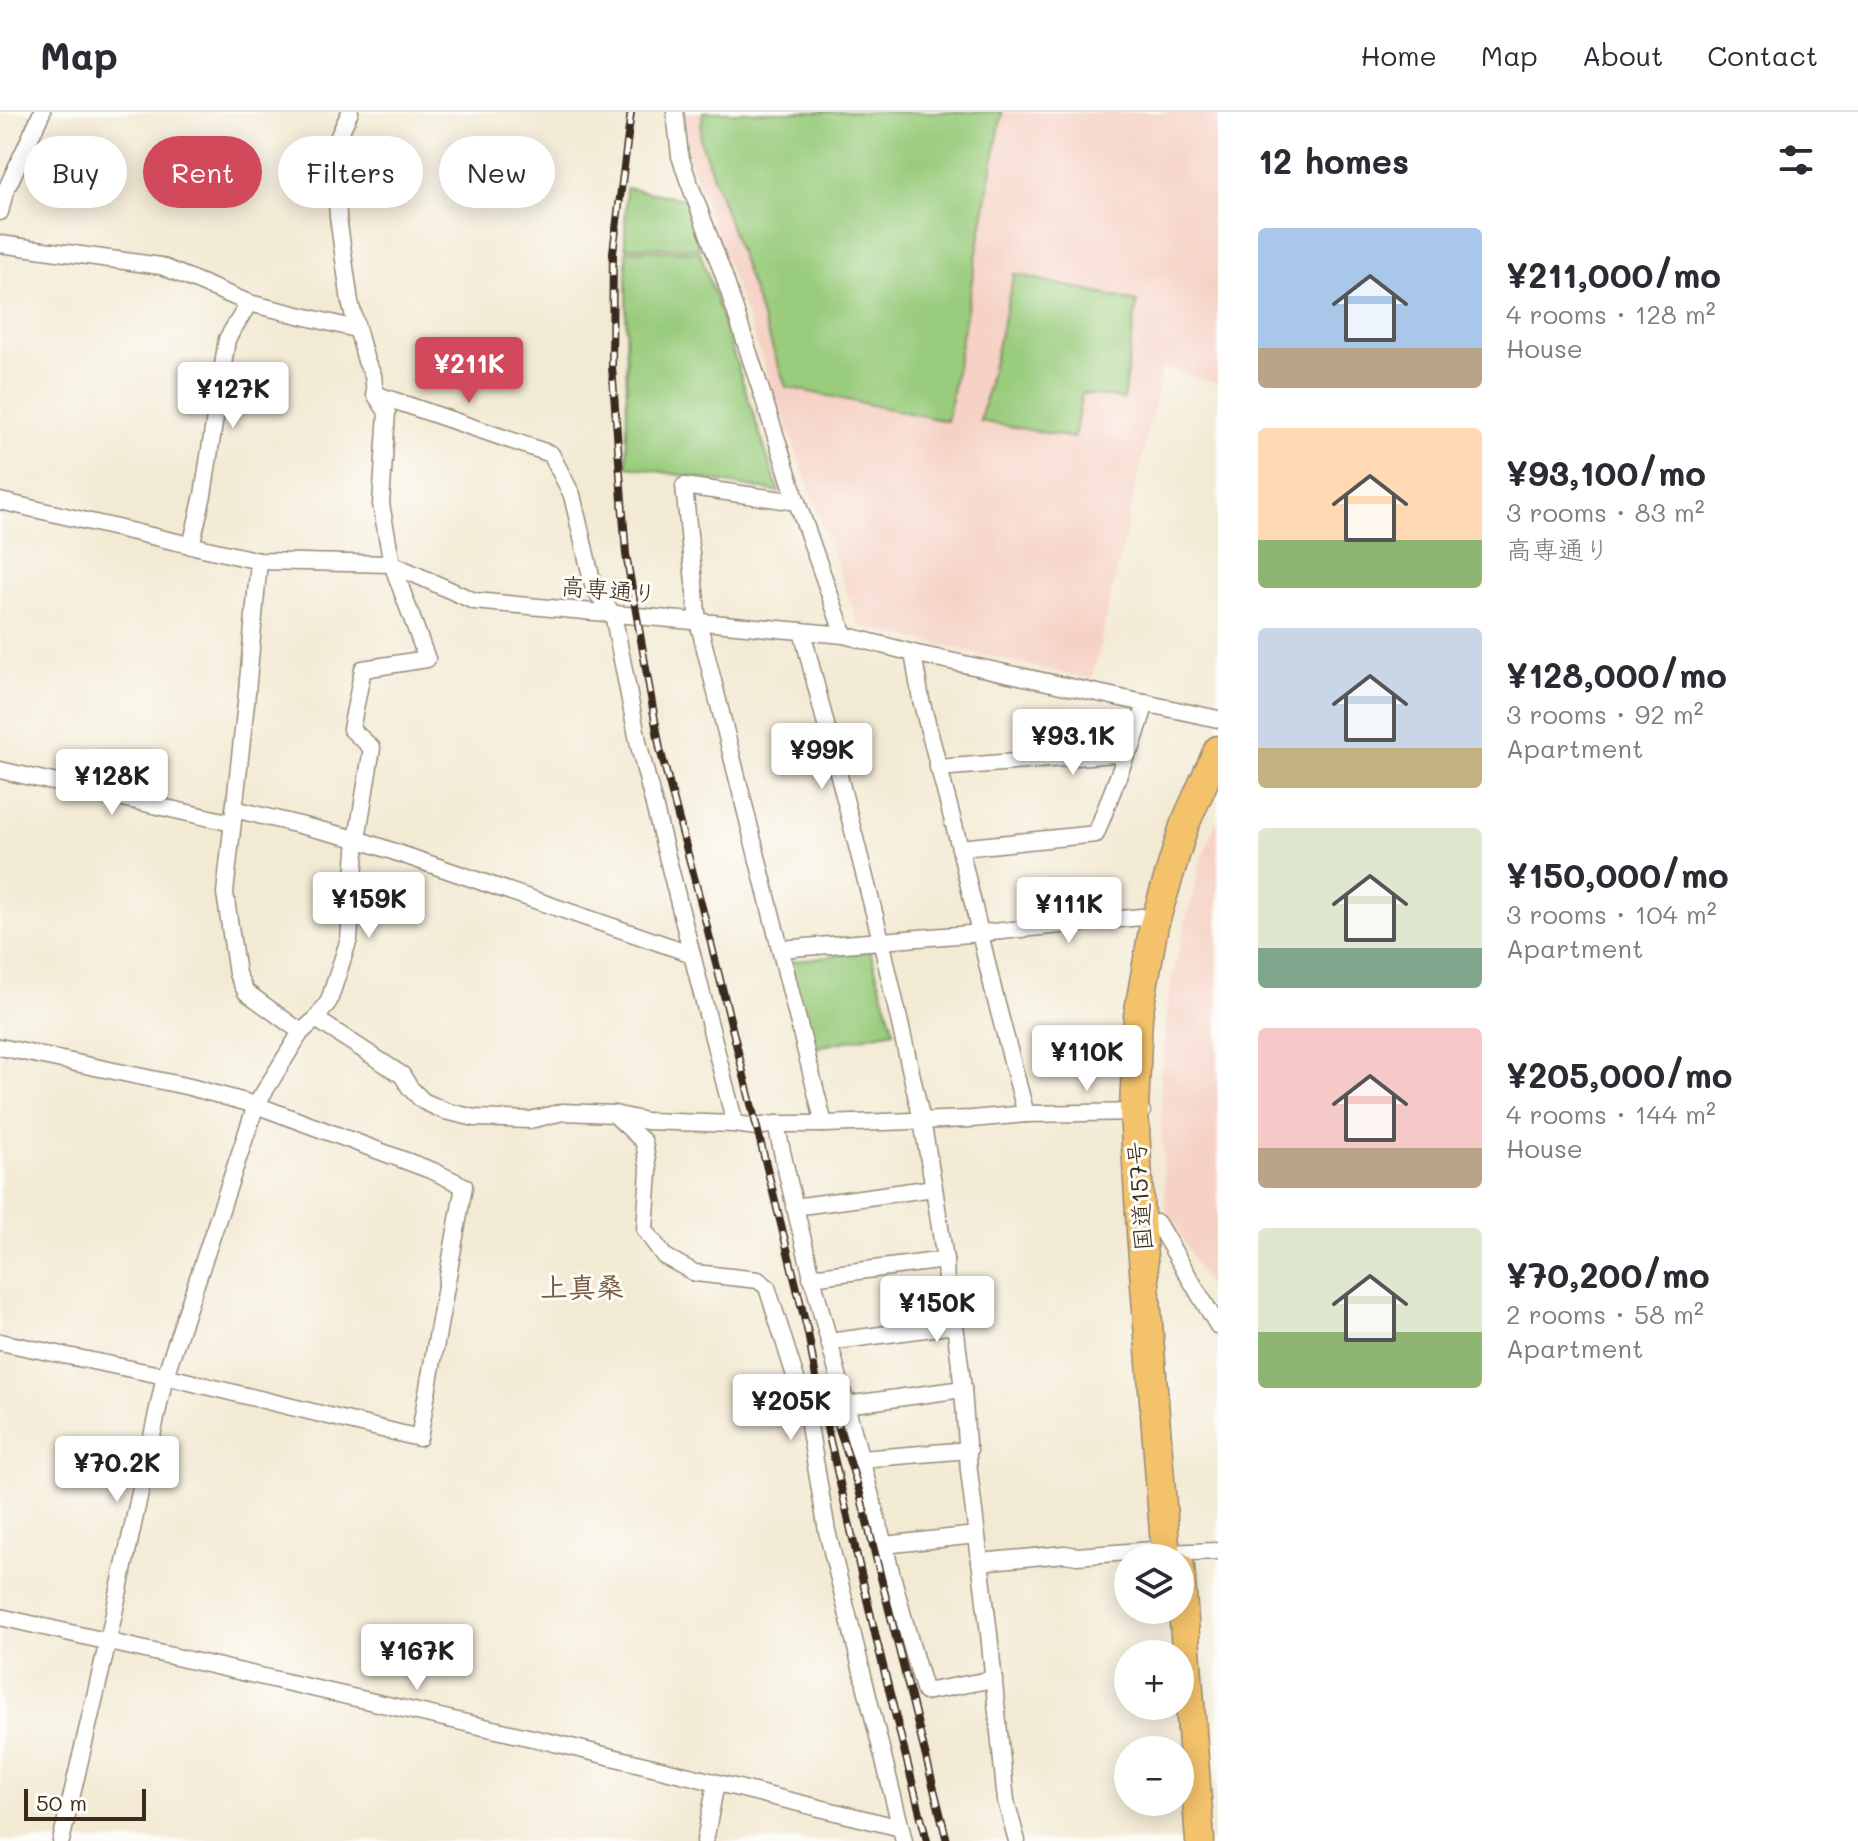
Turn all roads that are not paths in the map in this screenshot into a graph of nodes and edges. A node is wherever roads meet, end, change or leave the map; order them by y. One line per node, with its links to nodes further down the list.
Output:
1 (42, 112): 4 (street)
2 (350, 112): 7 (street)
3 (675, 112): 10 (street)
4 (0, 212)
5 (0, 244): 6 (street)
6 (249, 303): 7 (street); 11 (street)
7 (356, 329): 8 (street)
8 (375, 394): 13 (street); 14 (street)
9 (0, 501): 11 (street, 高専通り)
10 (797, 502): 15 (street); 17 (street)
11 (191, 546): 12 (street, 高専通り)
12 (259, 561): 13 (street, 高専通り); 26 (street)
13 (392, 564): 14 (street, 高専通り); 27 (street)
14 (613, 614): 15 (street, 高専通り); 33 (street)
15 (698, 621): 16 (street, 高専通り); 32 (street)
16 (802, 631): 17 (street, 高専通り); 31 (street)
17 (844, 635): 18 (street, 高専通り)
18 (913, 653): 19 (street, 高専通り); 23 (street)
19 (1146, 703): 20 (street, 高専通り); 22 (street)
20 (1218, 719)
21 (1218, 750): 29 (highway, 国道157号)
22 (1127, 753): 23 (street); 28 (street)
23 (938, 768): 28 (street)
24 (0, 770): 26 (street)
25 (1218, 786): 38 (highway, 国道157号)
26 (233, 816): 27 (street); 35 (street)
27 (357, 839): 33 (street); 34 (street)
28 (960, 848): 30 (street)
29 (1156, 919): 30 (street); 38 (highway, 国道157号)
30 (982, 933): 31 (street); 40 (street)
31 (881, 940): 32 (street); 41 (street)
32 (780, 949): 44 (street)
33 (692, 954): 42 (street)
34 (316, 1019): 35 (street); 39 (street)
35 (301, 1032): 37 (street)
36 (0, 1047): 37 (street)
37 (256, 1105): 54 (street); 54 (street)
38 (1141, 1112): 40 (street); 47 (highway, 国道157号); 60 (highway, 国道157号)
39 (614, 1114): 42 (street); 73 (street)
40 (1026, 1114): 41 (street)
41 (922, 1121): 44 (street); 45 (street)
42 (735, 1124): 43 (street)
43 (776, 1124): 44 (street); 46 (street)
44 (824, 1124)
45 (934, 1188): 46 (street); 48 (street)
46 (794, 1207): 49 (street)
47 (1157, 1223): 51 (street); 61 (highway, 国道157号)
48 (945, 1260): 49 (street); 50 (street)
49 (811, 1277): 53 (street)
50 (955, 1325): 53 (street); 55 (street)
51 (1218, 1326)
52 (0, 1342): 54 (street)
53 (829, 1342): 56 (street)
54 (165, 1376): 69 (street)
55 (963, 1389): 56 (street); 57 (street)
56 (846, 1405): 58 (street)
57 (969, 1450): 58 (street); 59 (street)
58 (861, 1459): 62 (street)
59 (976, 1535): 62 (street); 66 (street)
60 (1173, 1544)
61 (1173, 1544)
62 (884, 1545): 70 (street)
63 (1218, 1551): 65 (street)
64 (1114, 1553): 66 (street)
65 (1194, 1555)
66 (980, 1562): 70 (street)
67 (0, 1617): 69 (street)
68 (1180, 1624): 78 (highway, 国道157号)
69 (108, 1641): 71 (street); 74 (street)
70 (994, 1679): 76 (street)
71 (716, 1783): 73 (street); 75 (street)
72 (1183, 1816): 77 (highway)
73 (903, 1834)
74 (61, 1841)
75 (705, 1841)
76 (1017, 1841)
77 (1185, 1841)
78 (1200, 1841)

